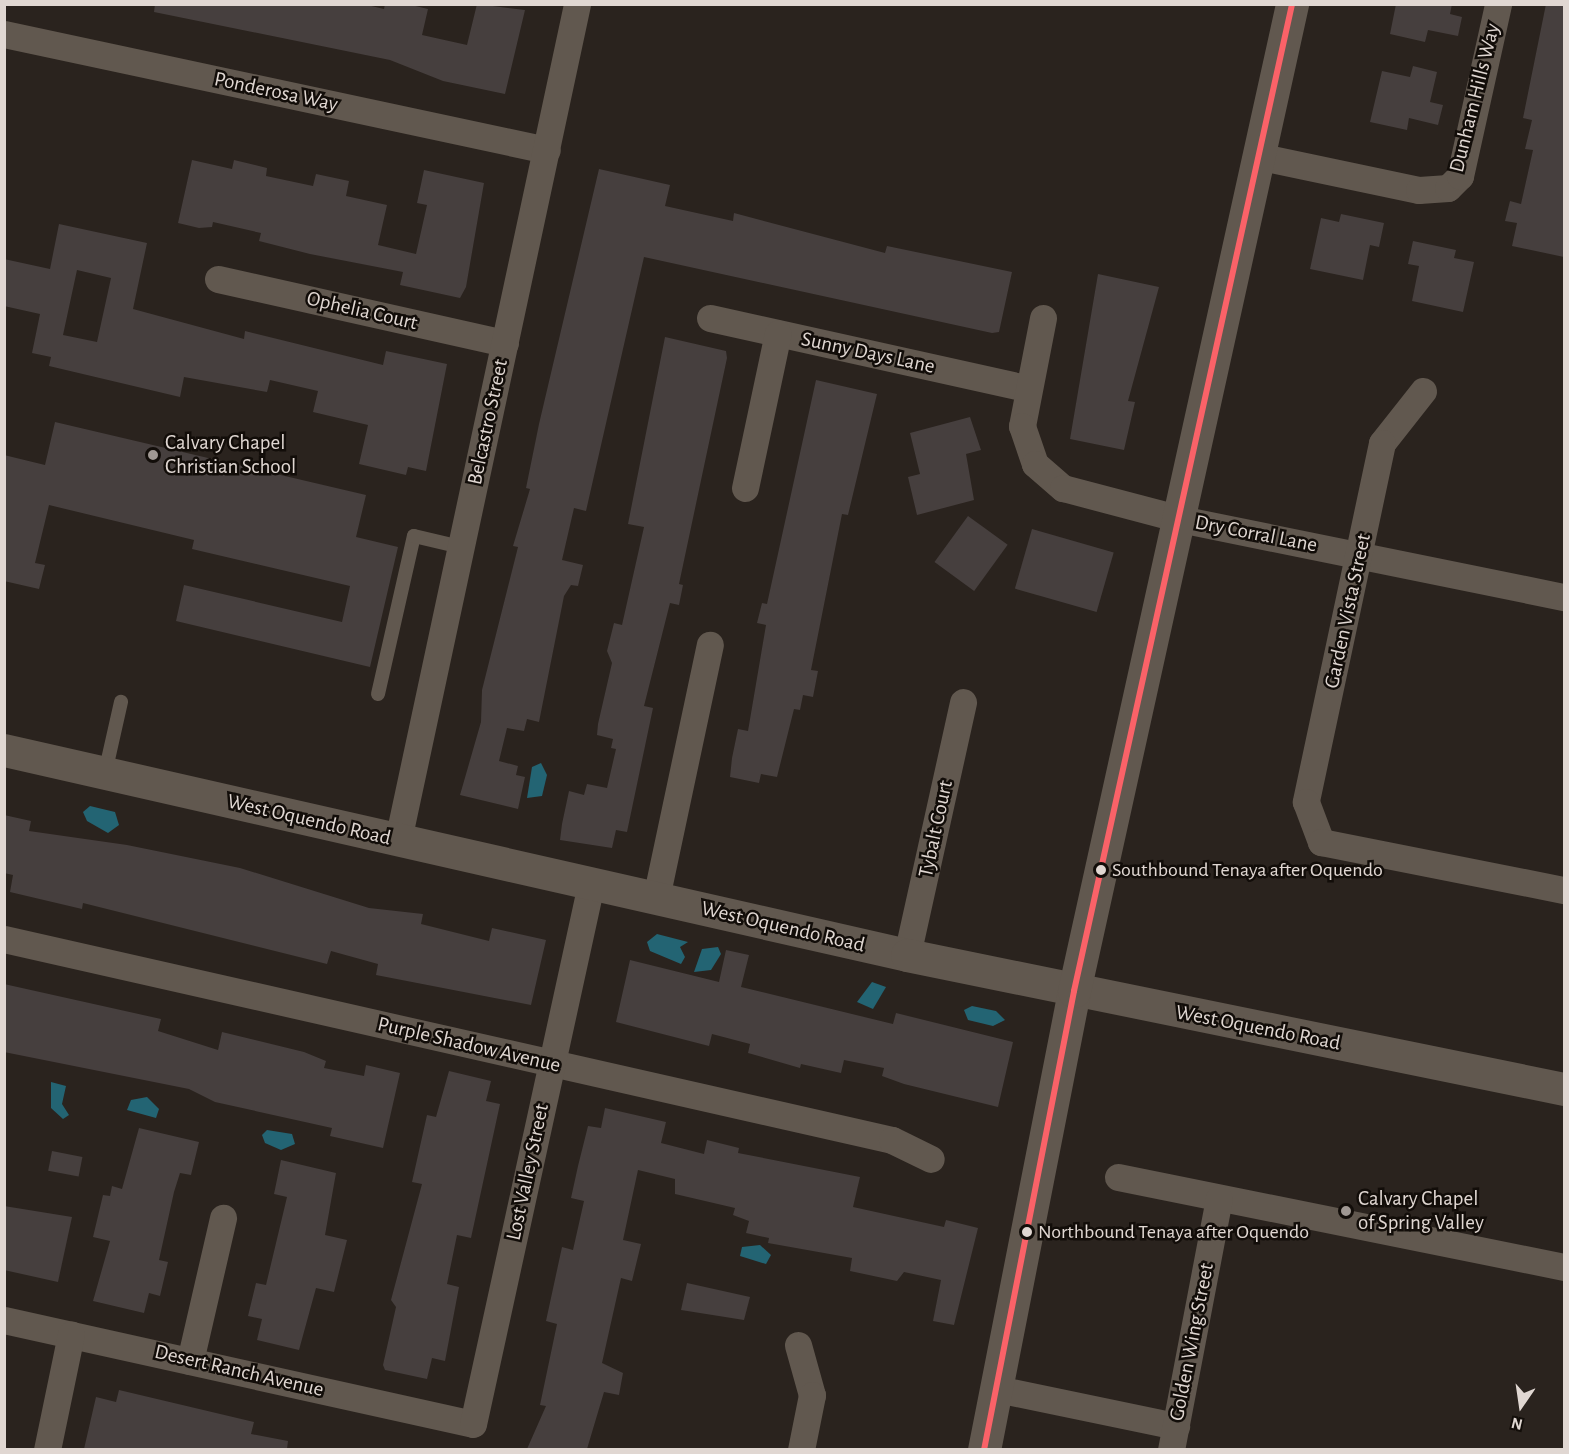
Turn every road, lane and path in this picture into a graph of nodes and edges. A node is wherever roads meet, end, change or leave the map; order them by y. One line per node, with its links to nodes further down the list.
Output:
1 (578, 4): 5 (street, Belcastro Street)
2 (1292, 4): 6 (street)
3 (1498, 4): 6 (street, Dunham Hills Way)
4 (4, 34): 5 (street, Ponderosa Way)
5 (547, 150): 11 (street, Belcastro Street)
6 (1262, 157): 15 (street)
7 (218, 279): 11 (street, Ophelia Court)
8 (710, 318): 10 (street, Sunny Days Lane)
9 (1043, 318): 12 (street, Dry Corral Lane)
10 (778, 333): 12 (street, Sunny Days Lane); 14 (street)
11 (505, 343): 16 (street, Belcastro Street)
12 (1027, 388): 15 (street, Dry Corral Lane)
13 (1423, 391): 17 (street, Garden Vista Street)
14 (745, 488)
15 (1180, 519): 17 (street, Dry Corral Lane); 31 (street)
16 (461, 547): 20 (lane); 25 (street, Belcastro Street)
17 (1362, 555): 18 (street, Dry Corral Lane); 27 (street, Garden Vista Street)
18 (1564, 597)
19 (710, 645): 28 (street)
20 (378, 694)
21 (122, 702): 24 (lane)
22 (963, 702): 30 (street, Tybalt Court)
23 (4, 750): 24 (street, West Oquendo Road)
24 (105, 773): 25 (street, West Oquendo Road)
25 (398, 840): 26 (street, West Oquendo Road)
26 (591, 884): 28 (street, West Oquendo Road); 32 (street, Lost Valley Street)
27 (1564, 890)
28 (656, 898): 30 (street, West Oquendo Road)
29 (4, 939): 32 (street, Purple Shadow Avenue)
30 (907, 955): 31 (street, West Oquendo Road)
31 (1074, 991): 33 (street, West Oquendo Road); 43 (street)
32 (551, 1064): 34 (street, Purple Shadow Avenue); 44 (street, Lost Valley Street)
33 (1564, 1089)
34 (931, 1159)
35 (1118, 1177): 36 (street)
36 (1220, 1199): 38 (street); 45 (street, Golden Wing Street)
37 (223, 1218): 42 (street)
38 (1564, 1267)
39 (4, 1320): 40 (street, Desert Ranch Avenue)
40 (71, 1334): 42 (street, Desert Ranch Avenue); 46 (street)
41 (798, 1345): 47 (street)
42 (190, 1361): 44 (street, Desert Ranch Avenue)
43 (997, 1389): 45 (street); 48 (street)
44 (473, 1424)
45 (1174, 1438)
46 (47, 1449)
47 (801, 1449)
48 (984, 1449)

